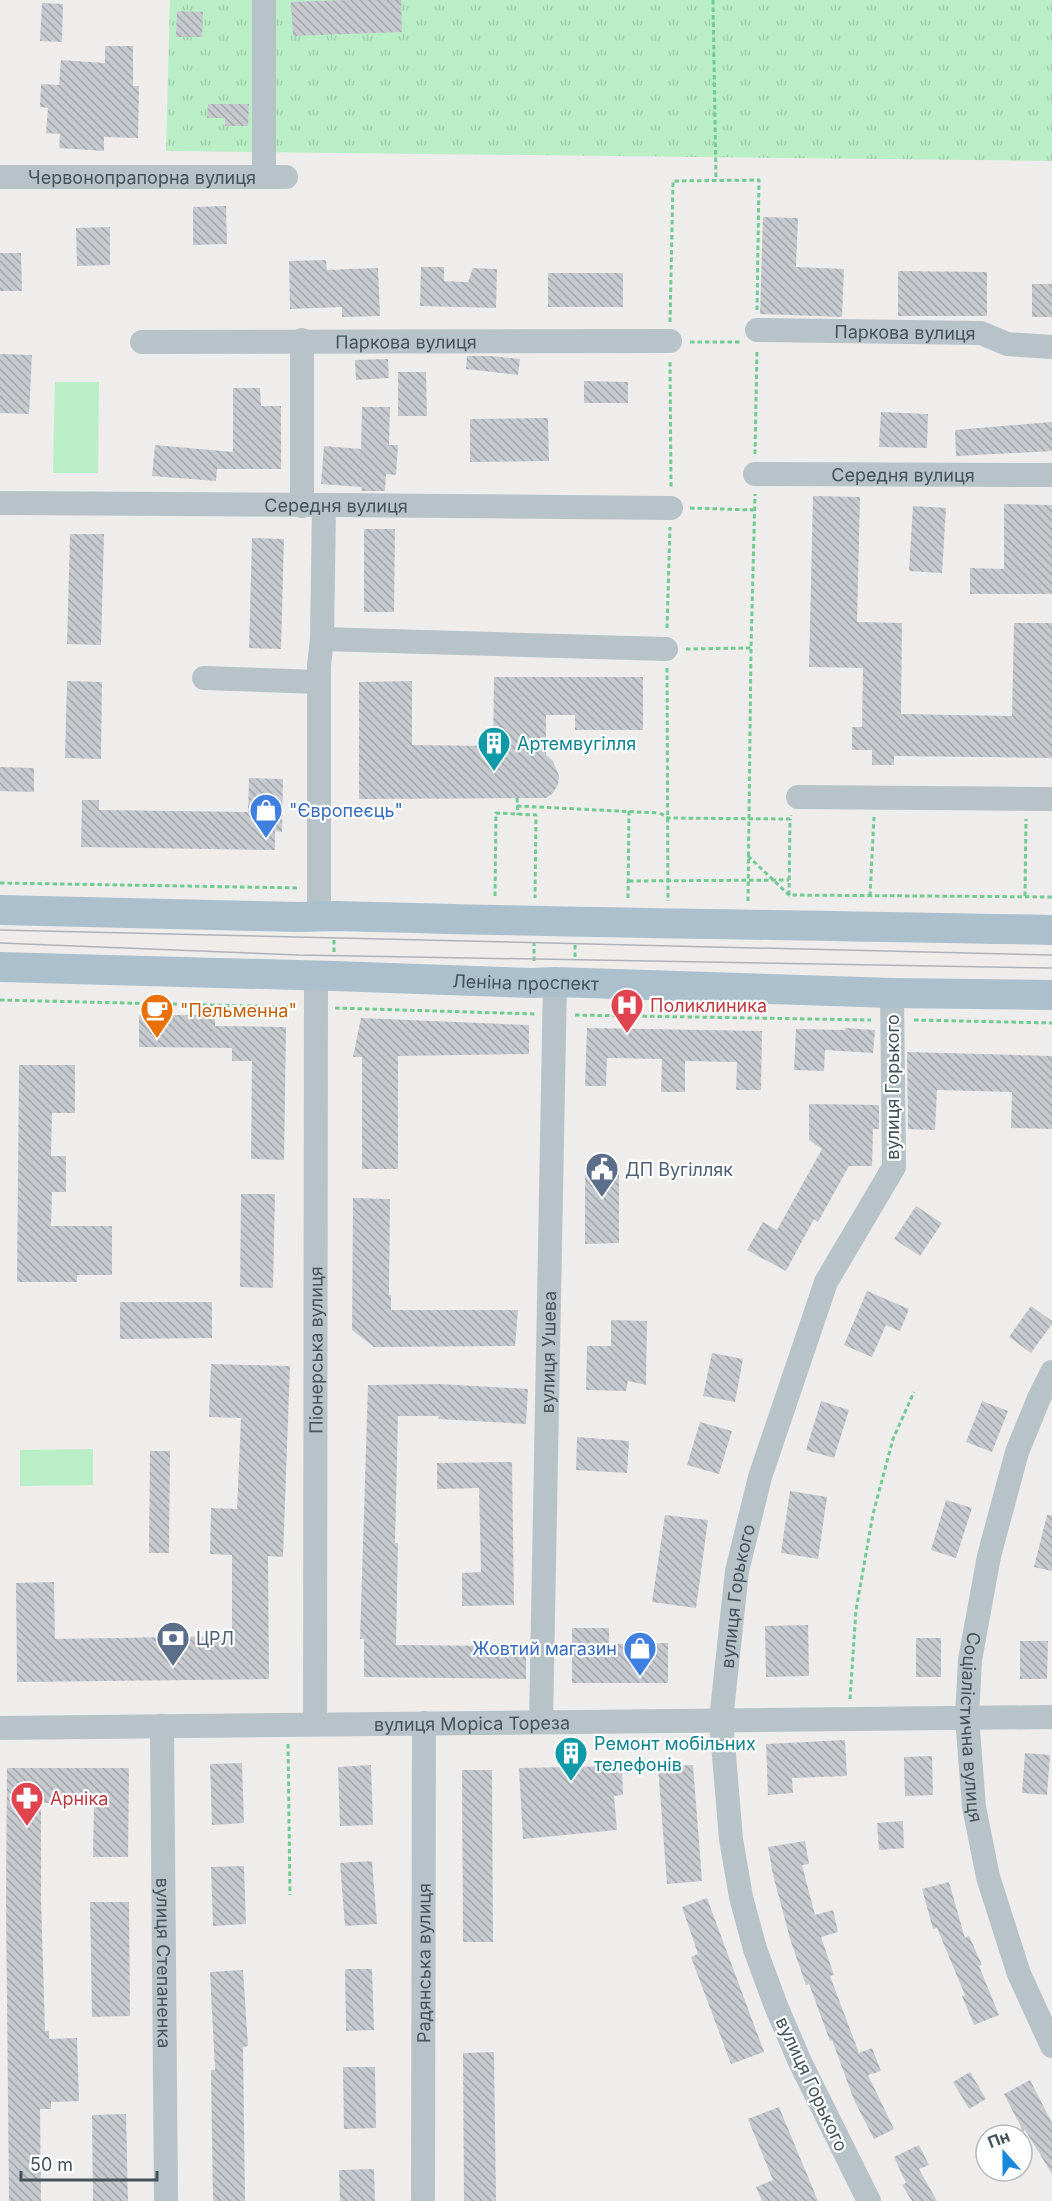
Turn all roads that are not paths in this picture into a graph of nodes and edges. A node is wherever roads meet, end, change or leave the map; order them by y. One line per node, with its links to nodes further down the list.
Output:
1 (264, 0): 2 (street, Червонопрапорна вулиця)
2 (0, 177)
3 (757, 336): 7 (street, Паркова вулиця)
4 (302, 340): 5 (street, Паркова вулиця); 6 (street, Паркова вулиця); 11 (street)
5 (670, 341)
6 (142, 342)
7 (1052, 346)
8 (755, 474): 9 (street, Середня вулиця)
9 (1052, 475)
10 (0, 503): 11 (street, Середня вулиця)
11 (313, 507): 12 (street, Середня вулиця); 13 (street)
12 (671, 508)
13 (322, 639): 14 (street); 16 (street)
14 (666, 649)
15 (204, 678): 16 (street)
16 (319, 682): 19 (street)
17 (798, 797): 18 (street)
18 (1052, 800)
19 (309, 902): 20 (main road); 21 (main road)
20 (0, 910)
21 (1052, 930)
22 (0, 968): 23 (main road, Леніна проспект)
23 (316, 976): 24 (main road, Леніна проспект); 33 (street, Піонерська вулиця)
24 (555, 982): 26 (main road, Леніна проспект); 31 (street, вулиця Ушева)
25 (1052, 995): 26 (main road, Леніна проспект)
26 (892, 1006): 30 (street, вулиця Горького)
27 (1052, 1372): 29 (street, Соціалістична вулиця)
28 (1052, 1717): 29 (street, вулиця Моріса Тореза)
29 (967, 1718): 30 (street, вулиця Моріса Тореза); 36 (street, Соціалістична вулиця)
30 (721, 1720): 31 (street, вулиця Моріса Тореза); 39 (street, вулиця Горького)
31 (541, 1722): 32 (street, вулиця Моріса Тореза)
32 (424, 1723): 33 (street, вулиця Моріса Тореза); 38 (street, Радянська вулиця)
33 (315, 1724): 34 (street, вулиця Моріса Тореза)
34 (162, 1726): 35 (street, вулиця Моріса Тореза); 37 (street, вулиця Степаненка)
35 (0, 1728)
36 (1052, 2046)
37 (166, 2201)
38 (423, 2201)
39 (869, 2201)

